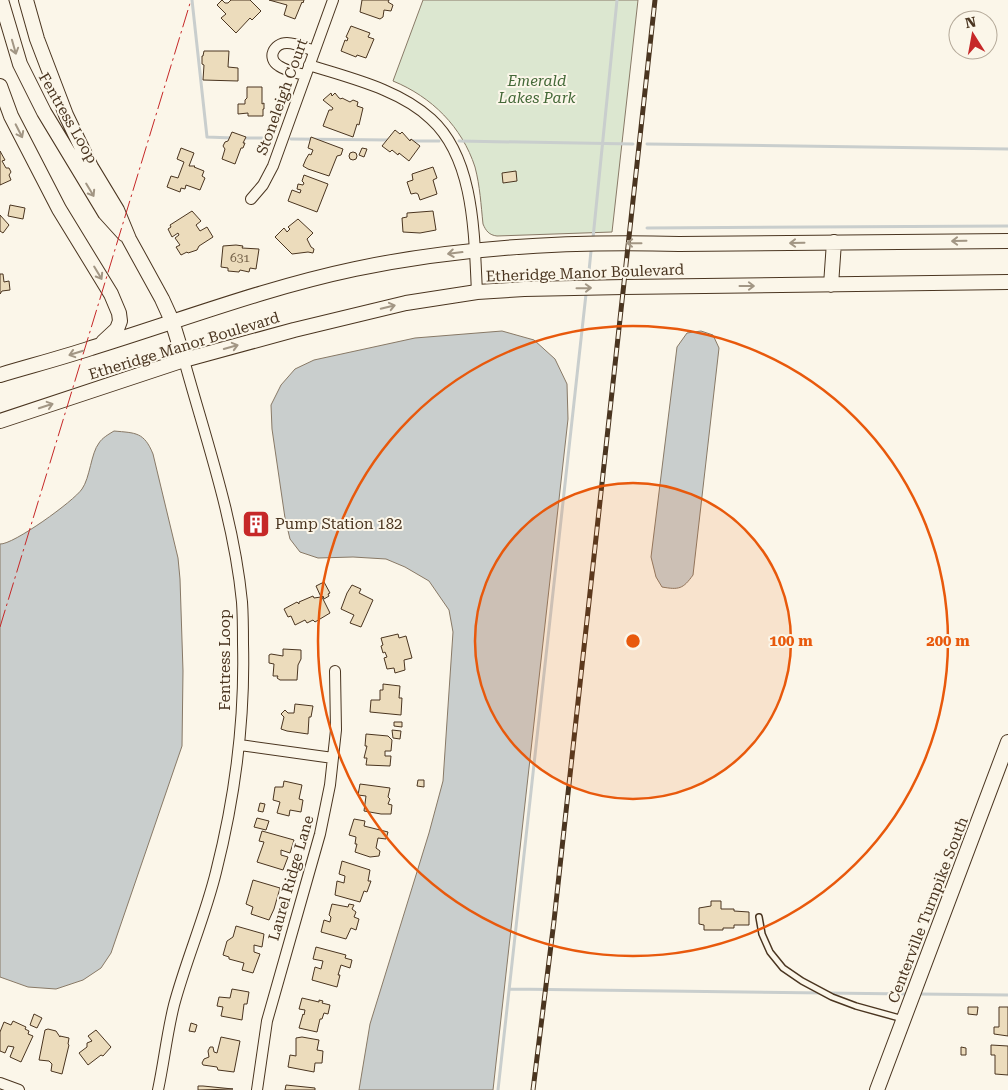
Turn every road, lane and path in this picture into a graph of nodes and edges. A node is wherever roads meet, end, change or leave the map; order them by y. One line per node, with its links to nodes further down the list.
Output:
1 (1, 0): 8 (main road, Fentress Loop, one-way to 8)
2 (26, 0): 8 (main road, Fentress Loop)
3 (333, 0): 4 (street, Stoneleigh Court)
4 (314, 51): 5 (street, Stoneleigh Court); 5 (street)
5 (307, 70): 7 (street, Stoneleigh Court); 11 (street)
6 (0, 86): 16 (main road, one-way to 16)
7 (251, 199)
8 (129, 239): 15 (main road, Fentress Loop)
9 (1008, 240): 10 (main road, Etheridge Manor Boulevard, one-way to 10)
10 (834, 242): 11 (main road, Etheridge Manor Boulevard, one-way to 11); 13 (main road)
11 (475, 251): 14 (street); 15 (main road, Etheridge Manor Boulevard, one-way to 15)
12 (1008, 282): 13 (main road, Etheridge Manor Boulevard)
13 (831, 285): 14 (main road, Etheridge Manor Boulevard, one-way to 13)
14 (477, 292): 17 (main road, Etheridge Manor Boulevard, one-way to 14)
15 (172, 321): 16 (main road, Etheridge Manor Boulevard); 17 (main road, Fentress Loop)
16 (100, 346): 18 (main road, Etheridge Manor Boulevard, one-way to 18)
17 (184, 360): 19 (main road, Etheridge Manor Boulevard, one-way to 17); 22 (street, Fentress Loop)
18 (0, 375)
19 (0, 421)
20 (335, 671): 23 (street, Laurel Ridge Lane)
21 (1008, 742): 25 (main road, Centerville Turnpike South)
22 (240, 745): 23 (street); 28 (street, Fentress Loop)
23 (333, 758): 29 (street, Laurel Ridge Lane)
24 (759, 917): 25 (lane)
25 (904, 1019): 30 (main road, Centerville Turnpike South)
26 (0, 1083): 27 (street)
27 (19, 1090)
28 (158, 1090)
29 (257, 1090)
30 (877, 1090)

